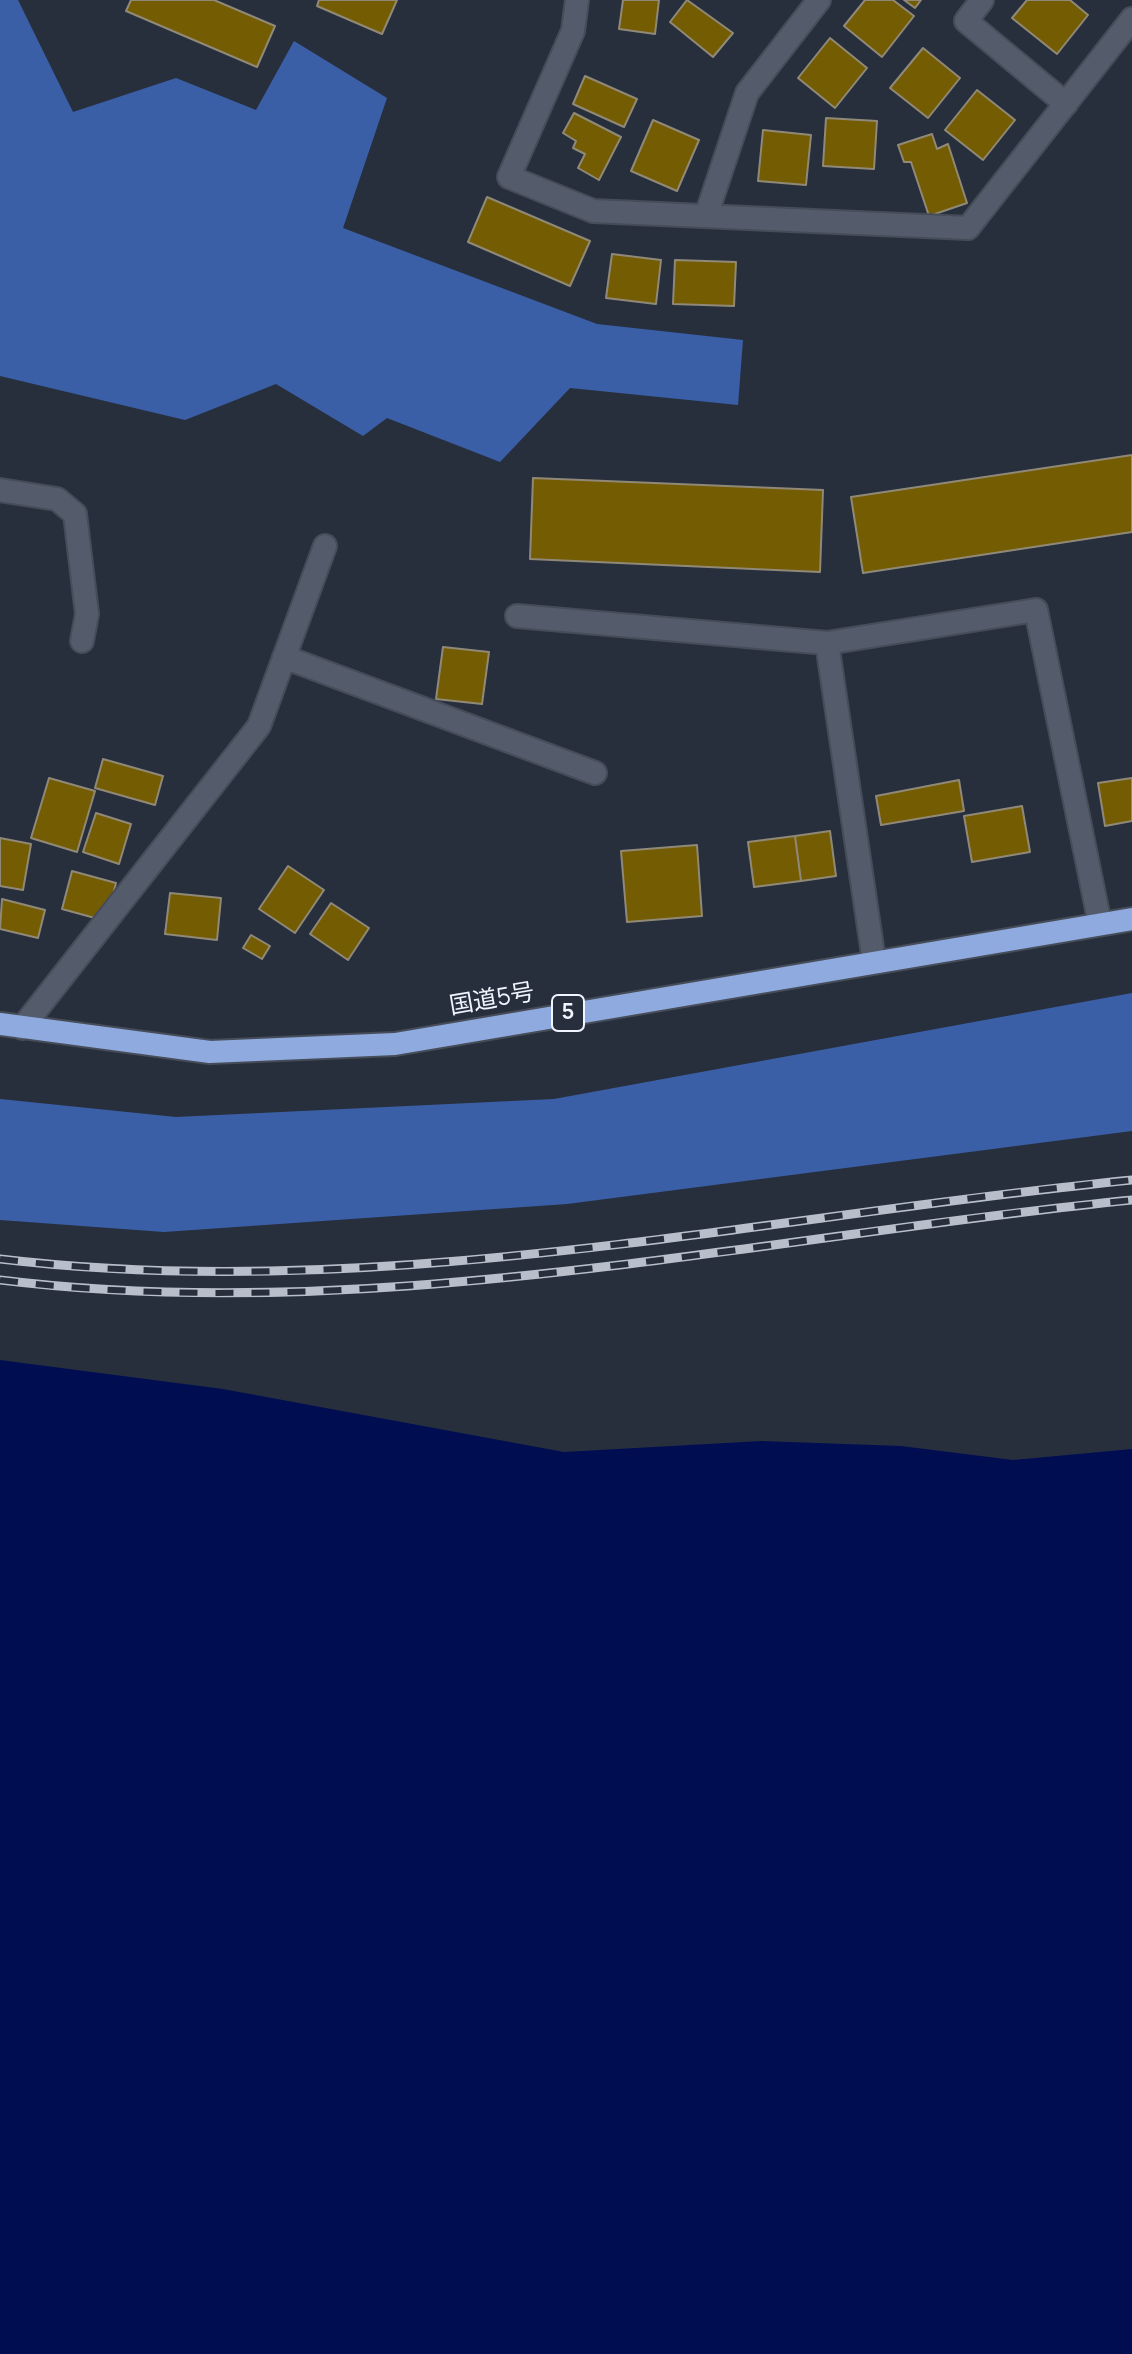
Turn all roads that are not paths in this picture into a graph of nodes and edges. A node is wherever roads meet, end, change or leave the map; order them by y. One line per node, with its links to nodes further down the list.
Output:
1 (577, 0): 6 (street)
2 (819, 0): 6 (street)
3 (982, 0): 5 (street)
4 (1132, 19): 5 (street)
5 (1066, 104): 6 (street)
6 (706, 216)
7 (0, 490): 10 (street)
8 (325, 546): 12 (street)
9 (517, 616): 11 (street)
10 (82, 641)
11 (827, 643): 15 (street); 16 (street)
12 (284, 657): 13 (street); 17 (street)
13 (595, 773)
14 (1132, 919): 15 (highway, 国道5号 / 5)
15 (1100, 924): 16 (highway, 国道5号 / 5)
16 (874, 961): 17 (highway, 国道5号 / 5)
17 (11, 1026)

